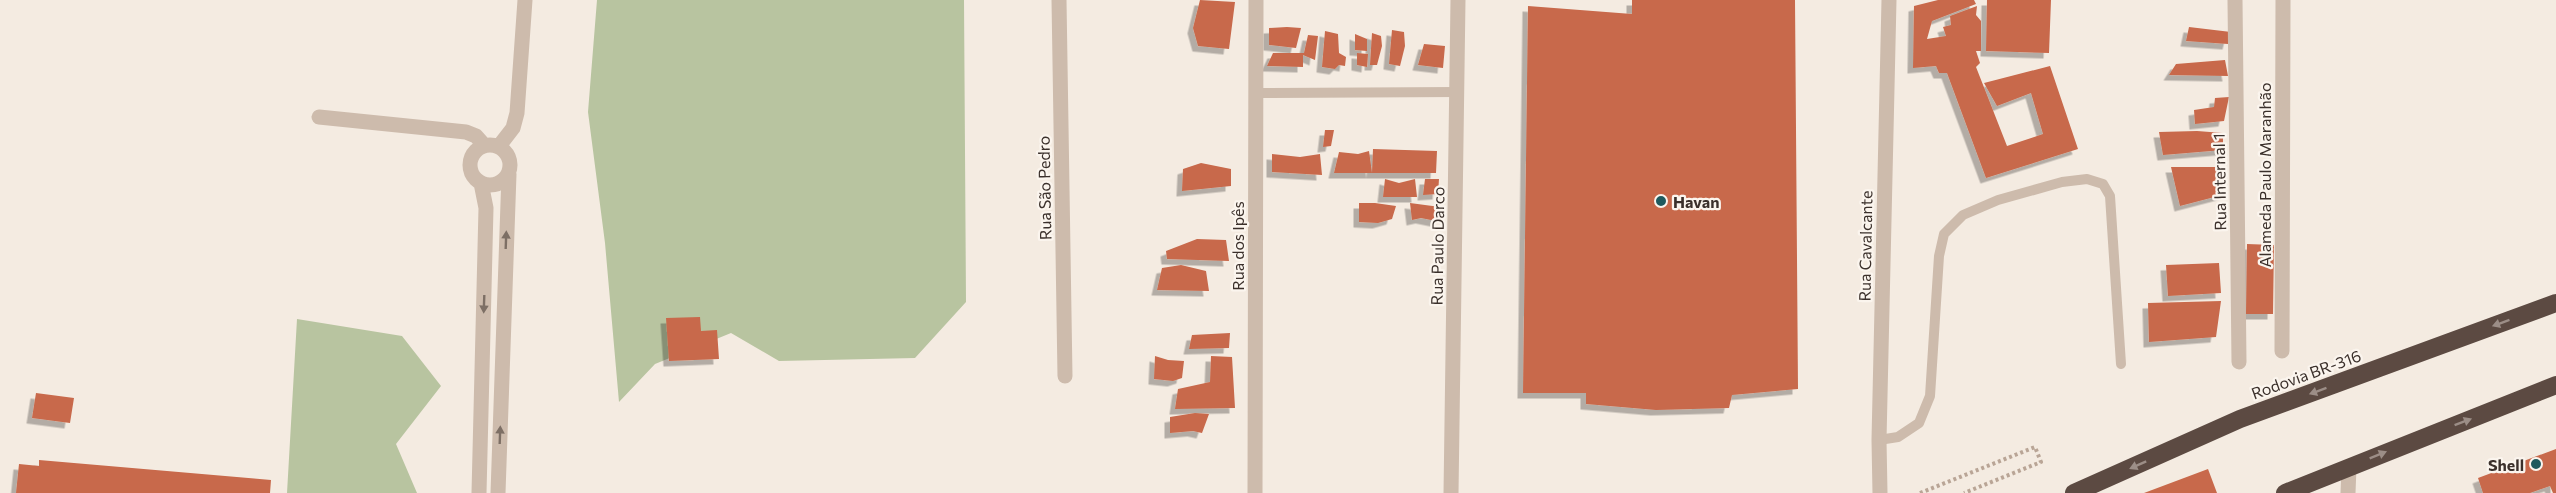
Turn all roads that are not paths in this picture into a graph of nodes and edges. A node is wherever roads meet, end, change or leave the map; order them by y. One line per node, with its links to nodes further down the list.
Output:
1 (525, 0): 12 (street)
2 (1059, 0): 19 (street, Rua São Pedro)
3 (1256, 0): 9 (street, Rua dos Ipês)
4 (1458, 0): 8 (street, Rua Paulo Darco)
5 (1889, 0): 21 (street, Rua Cavalcante)
6 (2235, 0): 17 (street, Rua Internal 1)
7 (2283, 0): 16 (street, Alameda Paulo Maranhão)
8 (1457, 92): 9 (lane); 26 (street, Rua Paulo Darco)
9 (1256, 93): 25 (street, Rua dos Ipês)
10 (319, 117): 11 (street)
11 (484, 145): 12 (street); 14 (street)
12 (500, 146): 13 (street)
13 (509, 174): 14 (street); 24 (street, one-way to 13)
14 (481, 183): 23 (street, one-way to 23)
15 (2556, 303): 28 (highway, Rodovia BR-316, one-way to 28)
16 (2282, 351)
17 (2240, 362)
18 (2121, 364): 21 (lane)
19 (1065, 376)
20 (2556, 385): 22 (highway, one-way to 20)
21 (1879, 440): 27 (street, Rua Cavalcante)
22 (2349, 467): 29 (highway); 30 (street)
23 (479, 493)
24 (498, 493)
25 (1255, 493)
26 (1452, 493)
27 (1880, 493)
28 (2074, 493)
29 (2285, 493)
30 (2348, 493)

